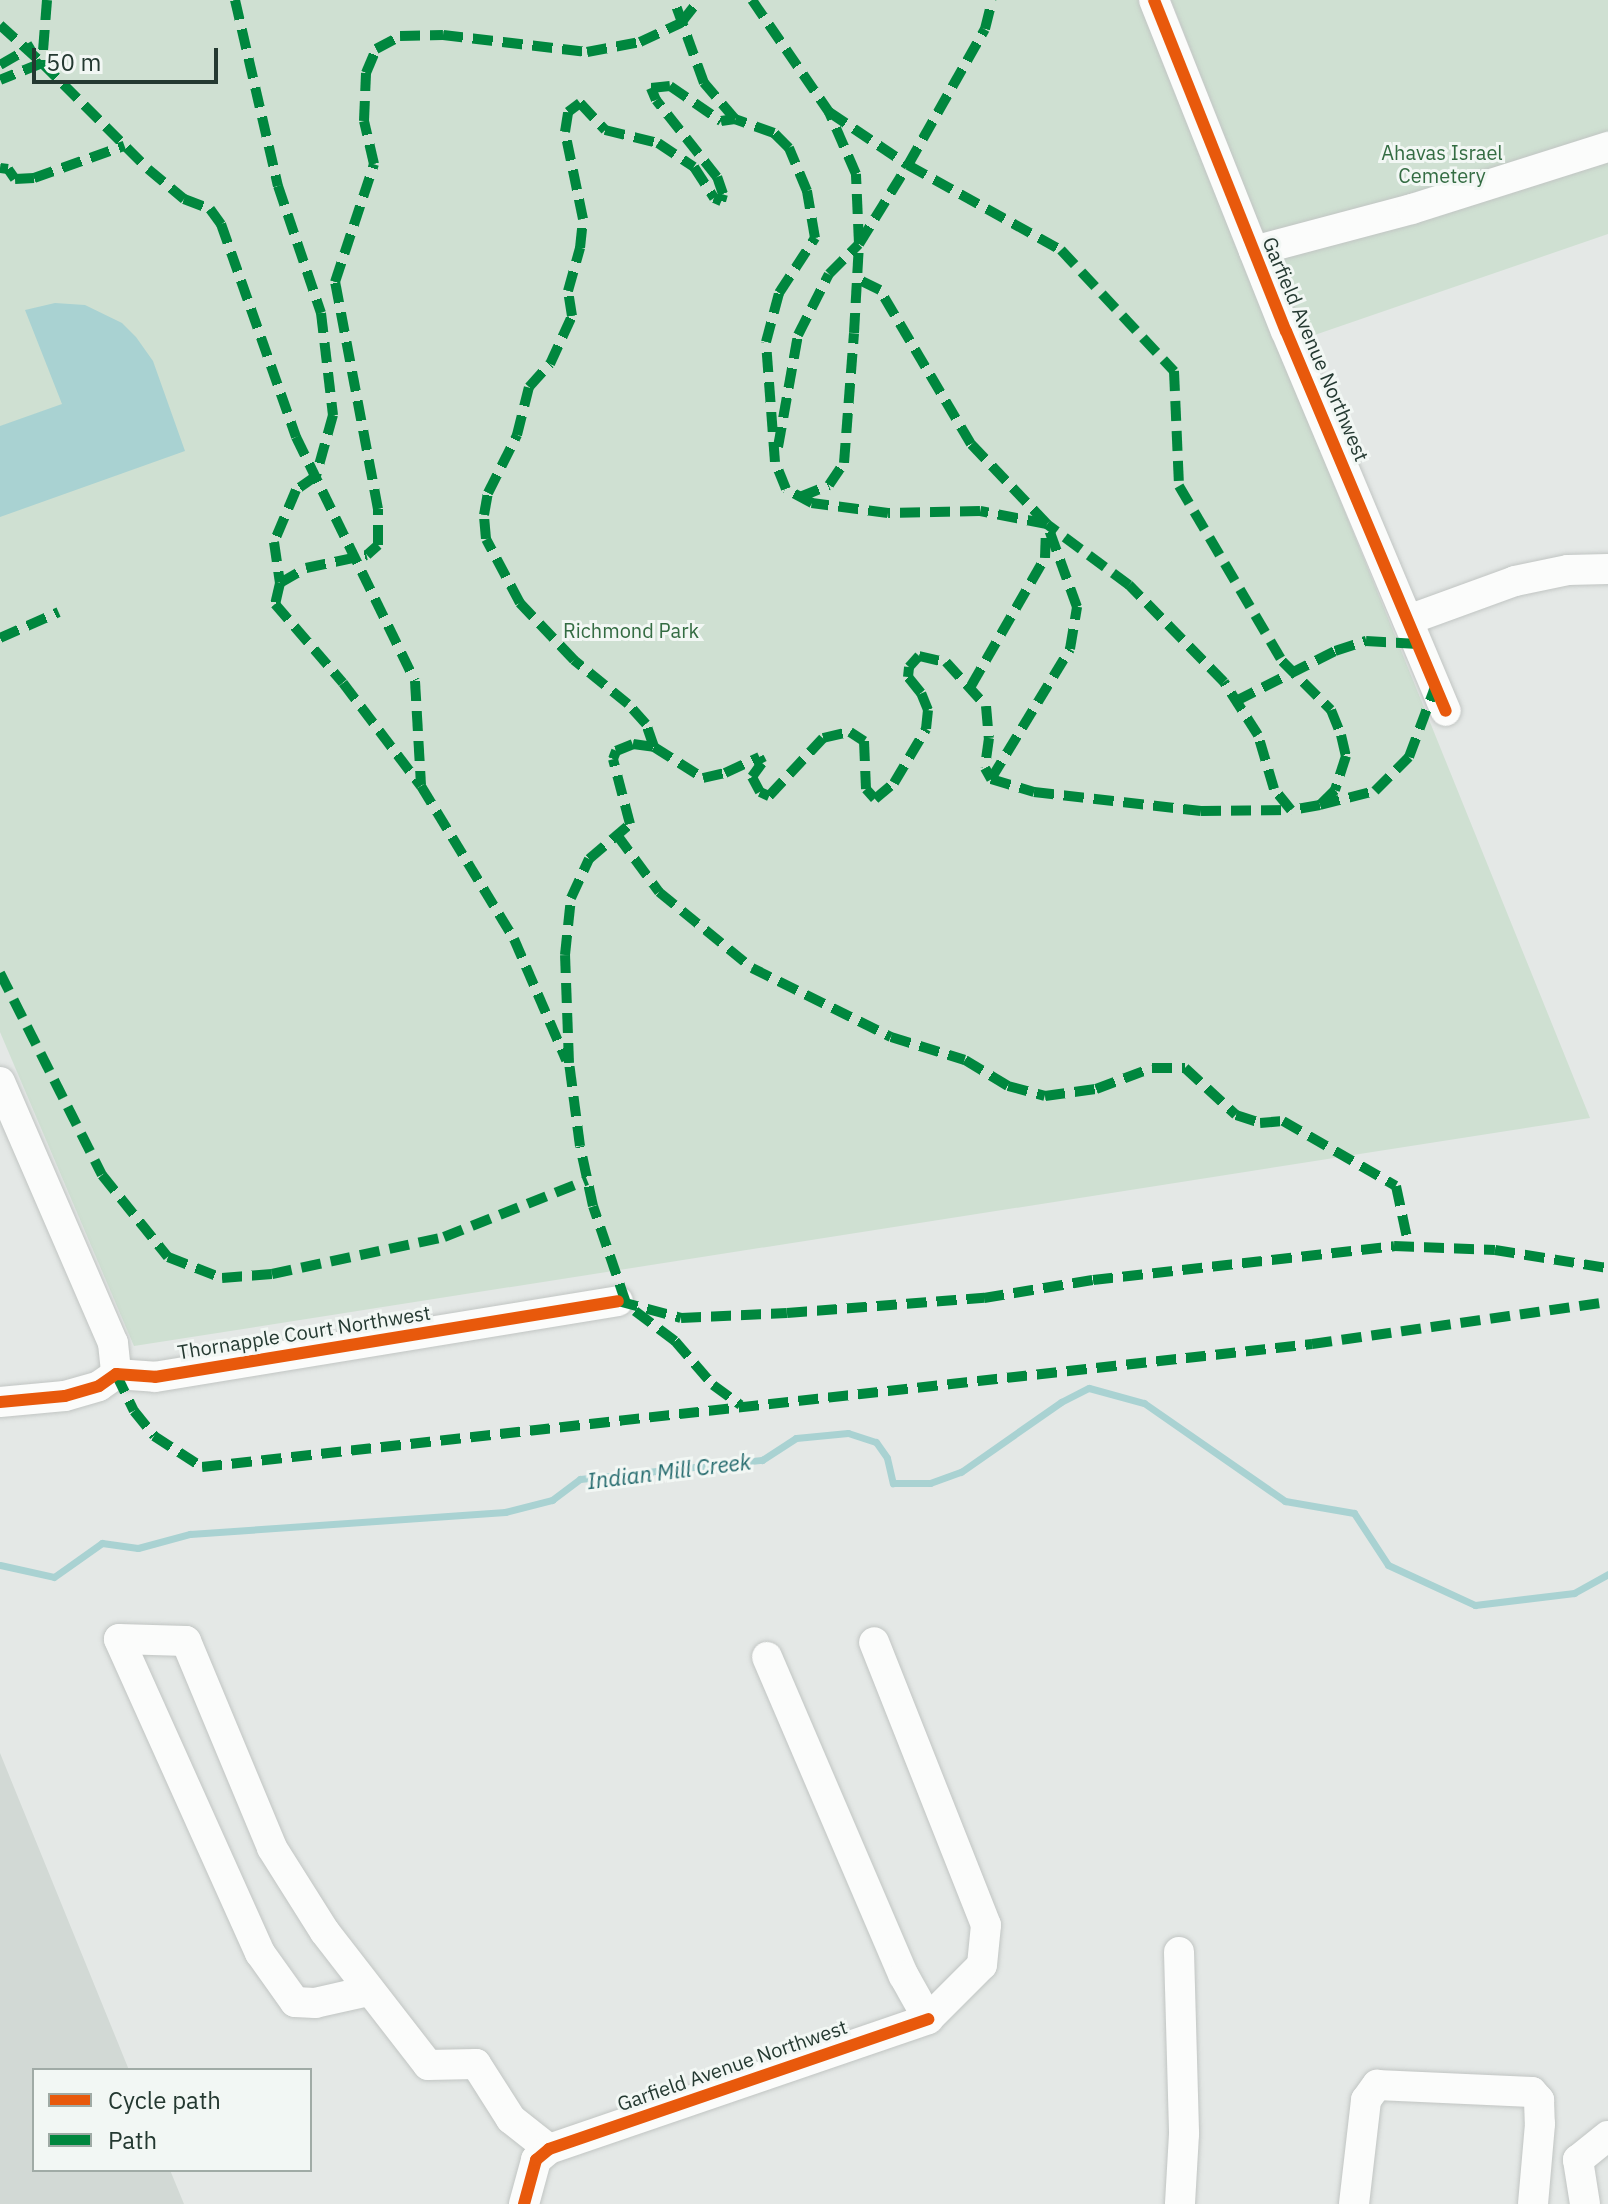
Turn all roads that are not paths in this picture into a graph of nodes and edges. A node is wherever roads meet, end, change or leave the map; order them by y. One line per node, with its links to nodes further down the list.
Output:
1 (1154, 0): 3 (street, Garfield Avenue Northwest)
2 (1608, 147): 3 (street)
3 (1254, 251): 5 (street, Garfield Avenue Northwest)
4 (1608, 569): 5 (street)
5 (1408, 620): 6 (street, Garfield Avenue Northwest)
6 (1446, 711)
7 (0, 1082): 9 (street)
8 (618, 1301): 9 (street, Thornapple Court Northwest)
9 (116, 1374): 10 (street)
10 (0, 1402)
11 (874, 1642): 15 (street)
12 (767, 1657): 15 (street)
13 (1179, 1952): 19 (street)
14 (368, 1991): 14 (street); 17 (street)
15 (928, 2019): 17 (street, Garfield Avenue Northwest)
16 (1608, 2136): 22 (street)
17 (549, 2149): 18 (street)
18 (524, 2204)
19 (1180, 2204)
20 (1354, 2204): 21 (street)
21 (1533, 2204)
22 (1585, 2204)

